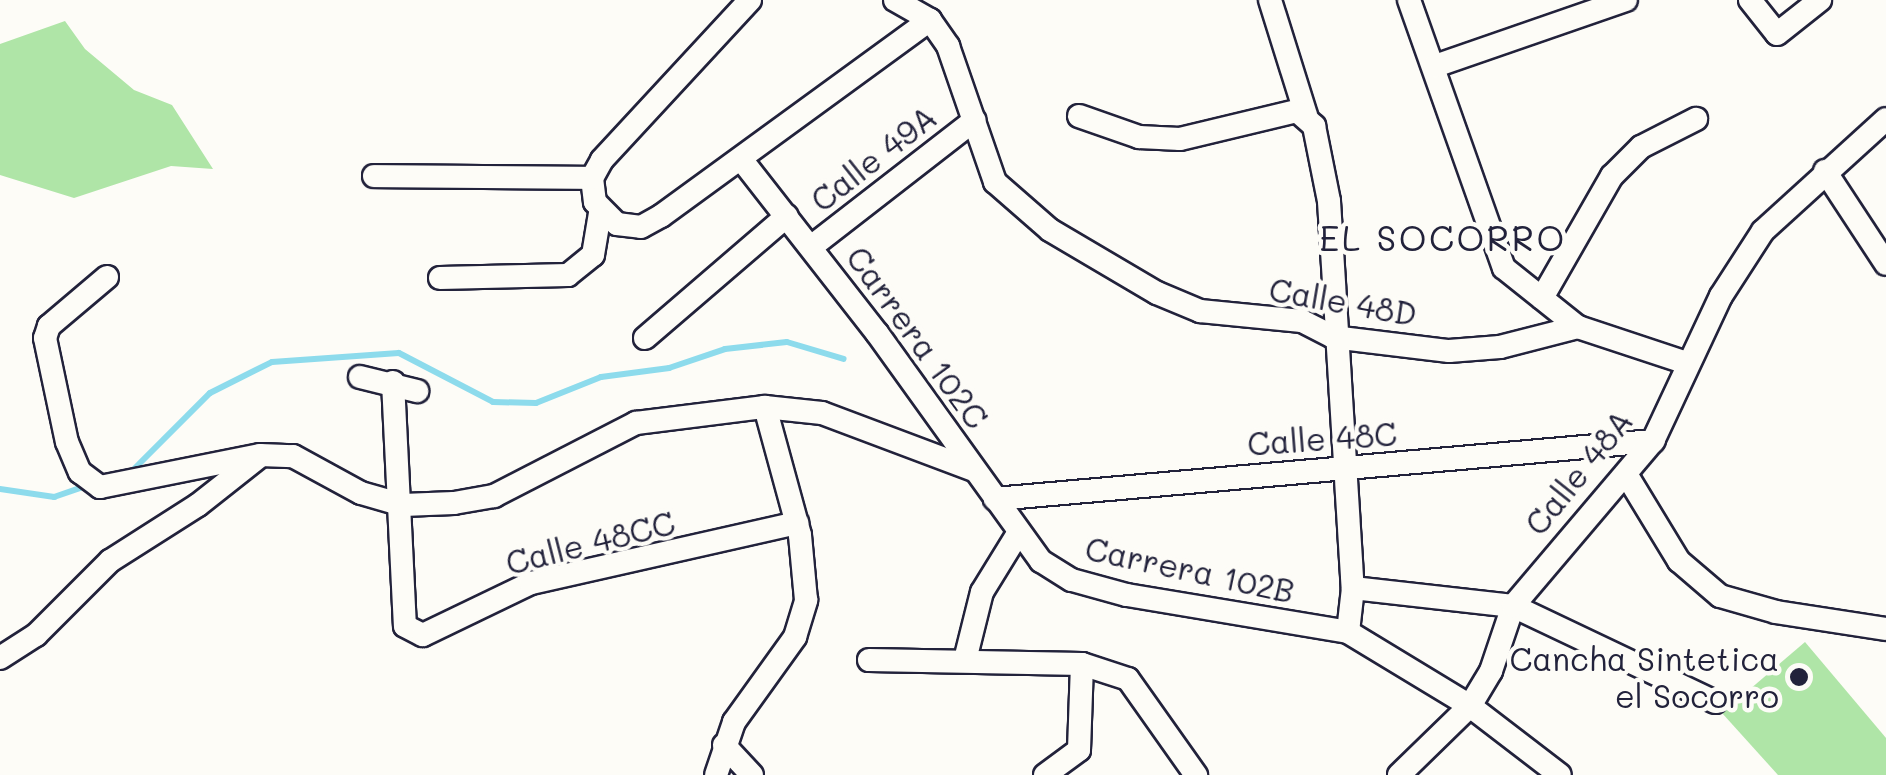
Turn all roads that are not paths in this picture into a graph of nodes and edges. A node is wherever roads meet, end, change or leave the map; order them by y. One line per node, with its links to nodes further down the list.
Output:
1 (750, 0): 18 (street)
2 (1270, 0): 10 (street)
3 (1409, 0): 9 (street)
4 (1626, 0): 9 (street)
5 (1750, 0): 6 (street)
6 (1820, 0)
7 (902, 4): 8 (street)
8 (930, 20): 14 (street); 15 (street)
9 (1435, 66): 25 (street)
10 (1295, 114): 11 (street); 28 (street)
11 (1080, 116)
12 (1696, 119): 25 (street)
13 (1886, 119): 16 (street, Calle 48A)
14 (974, 120): 21 (street, Calle 49A); 28 (street, Calle 48D)
15 (741, 159): 19 (street); 20 (street, Carrera 102C)
16 (1825, 171): 22 (street); 29 (street, Calle 48A)
17 (374, 176): 18 (street)
18 (592, 178): 19 (street)
19 (600, 213): 24 (street)
20 (787, 216): 21 (street, Carrera 102C); 27 (street)
21 (811, 248): 36 (street, Carrera 102C)
22 (1886, 264)
23 (107, 277): 35 (street)
24 (440, 278)
25 (1542, 298): 26 (street)
26 (1578, 327): 28 (street, Calle 48D); 29 (street)
27 (644, 338)
28 (1333, 338): 37 (street)
29 (1687, 363): 34 (street, Calle 48A)
30 (360, 377): 31 (street)
31 (394, 382): 32 (street); 40 (street)
32 (417, 391)
33 (766, 407): 36 (street); 40 (street); 41 (street)
34 (1652, 441): 37 (street, Calle 48C); 38 (street, Calle 48A)
35 (260, 455): 40 (street); 47 (street)
36 (974, 470): 39 (street, Carrera 102C)
37 (1343, 471): 39 (street, Calle 48C); 43 (street)
38 (1626, 474): 44 (street, Calle 48A); 45 (street)
39 (995, 498): 42 (street, Carrera 102B)
40 (402, 505): 41 (street, Calle 48CC)
41 (797, 523): 53 (street)
42 (1016, 535): 46 (street, Carrera 102B); 49 (street)
43 (1353, 588): 44 (street); 46 (street)
44 (1513, 606): 51 (street); 52 (street, Calle 48A)
45 (1886, 629)
46 (1348, 632): 52 (street, Carrera 102B)
47 (0, 658)
48 (869, 660): 49 (street)
49 (965, 660): 50 (street)
50 (1082, 664): 56 (street); 57 (street)
51 (1715, 702)
52 (1470, 706): 58 (street, Calle 48A); 59 (street, Carrera 102B)
53 (724, 745): 54 (street); 55 (street)
54 (716, 775)
55 (752, 775)
56 (1045, 775)
57 (1196, 775)
58 (1398, 775)
59 (1560, 775)

